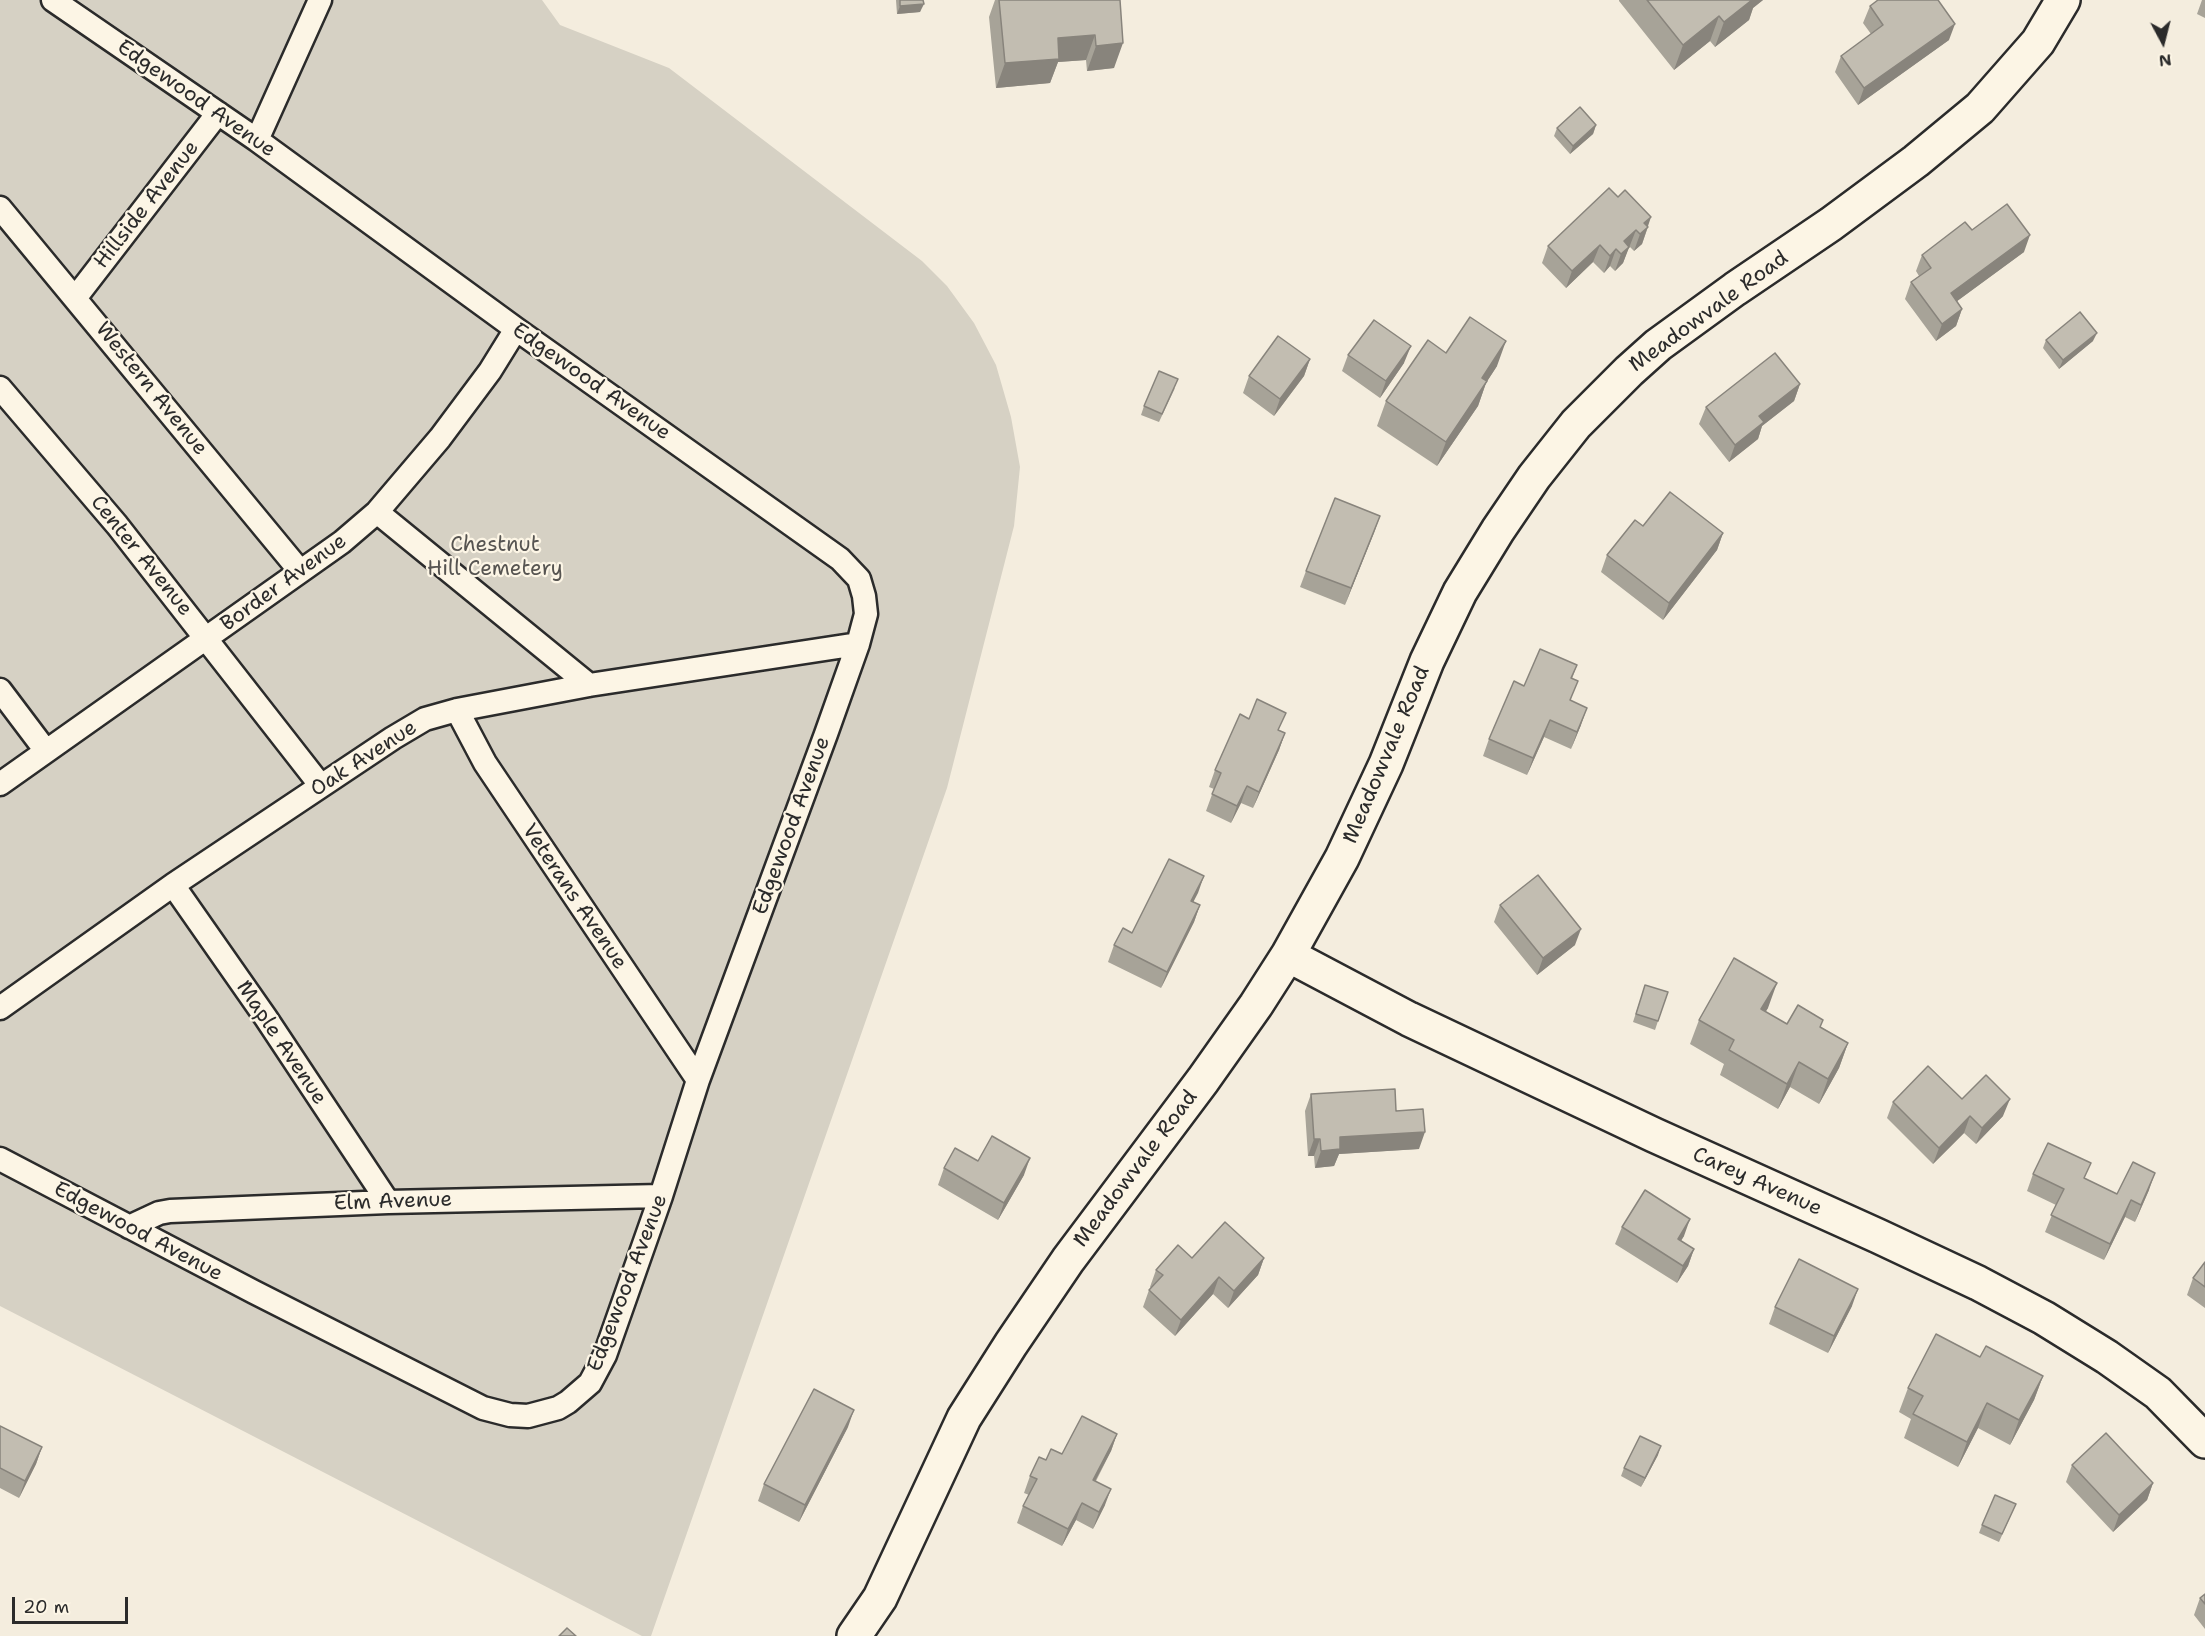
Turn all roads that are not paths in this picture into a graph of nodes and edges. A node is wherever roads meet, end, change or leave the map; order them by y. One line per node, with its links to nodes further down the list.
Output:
1 (53, 0): 4 (lane, Edgewood Avenue)
2 (320, 0): 5 (lane)
3 (2063, 0): 21 (street, Meadowvale Road)
4 (218, 113): 5 (lane, Edgewood Avenue); 7 (lane, Hillside Avenue)
5 (257, 140): 8 (lane, Edgewood Avenue)
6 (0, 208): 7 (lane, Western Avenue)
7 (76, 297): 11 (lane, Western Avenue)
8 (516, 329): 10 (lane, Border Avenue); 13 (lane, Edgewood Avenue)
9 (0, 388): 12 (lane, Center Avenue)
10 (377, 512): 11 (lane, Border Avenue); 14 (lane)
11 (300, 571): 12 (lane, Border Avenue)
12 (207, 639): 17 (lane, Border Avenue); 19 (lane, Center Avenue)
13 (858, 644): 14 (lane, Oak Avenue); 23 (lane, Edgewood Avenue)
14 (589, 685): 16 (lane, Oak Avenue)
15 (0, 690): 17 (lane)
16 (456, 710): 19 (lane, Oak Avenue); 23 (lane, Veterans Avenue)
17 (46, 751): 18 (lane, Border Avenue)
18 (0, 784)
19 (321, 786): 20 (lane, Oak Avenue)
20 (173, 885): 22 (lane, Oak Avenue); 26 (lane, Maple Avenue)
21 (1288, 955): 28 (street, Carey Avenue); 29 (street, Meadowvale Road)
22 (0, 1008)
23 (698, 1080): 25 (lane, Edgewood Avenue)
24 (0, 1160): 27 (lane, Edgewood Avenue)
25 (661, 1196): 26 (lane, Elm Avenue); 27 (lane, Edgewood Avenue)
26 (388, 1202): 27 (lane, Elm Avenue)
27 (129, 1227)
28 (2205, 1441)
29 (854, 1636)

